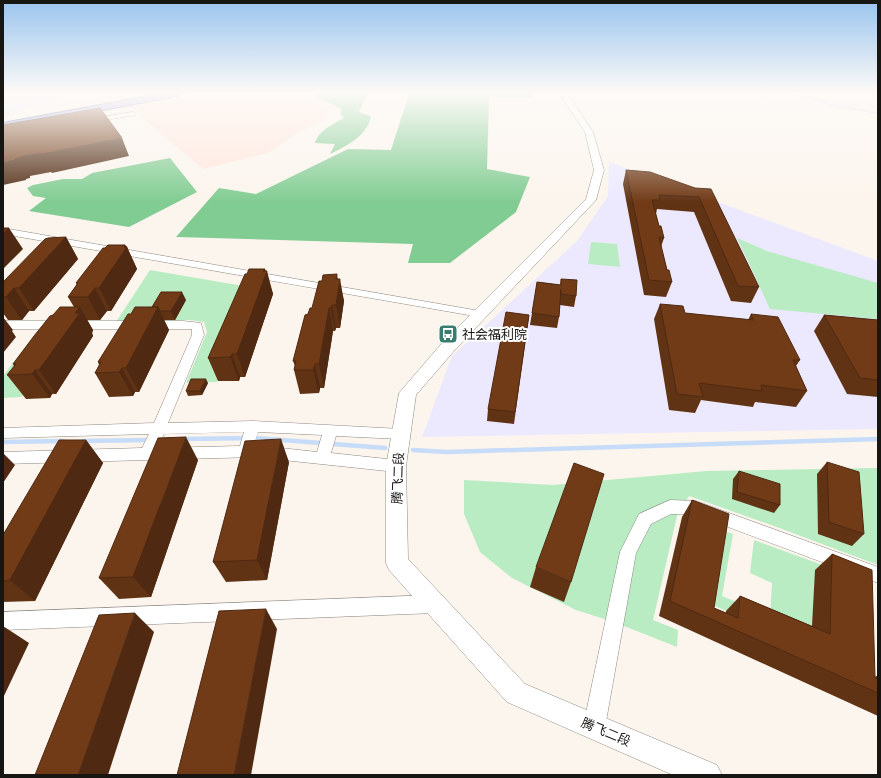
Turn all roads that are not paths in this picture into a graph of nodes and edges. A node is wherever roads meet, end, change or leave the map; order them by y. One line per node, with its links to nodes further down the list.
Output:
1 (587, 129): 5 (street, 腾飞二段)
2 (3, 231): 3 (street)
3 (54, 239): 4 (street); 5 (street)
4 (38, 248)
5 (480, 314): 11 (street, 腾飞二段)
6 (3, 325): 8 (street)
7 (253, 426): 8 (street); 9 (street); 12 (street)
8 (159, 429): 10 (street); 13 (street)
9 (330, 430): 11 (street); 15 (street)
10 (3, 433)
11 (401, 434): 16 (street, 腾飞二段)
12 (245, 451): 13 (street); 15 (street)
13 (147, 454): 14 (street)
14 (3, 458)
15 (323, 458): 16 (street)
16 (396, 466): 18 (street, 腾飞二段)
17 (878, 575): 20 (street)
18 (435, 604): 19 (street); 20 (street, 腾飞二段)
19 (3, 621)
20 (594, 727): 21 (street, 腾飞二段)
21 (707, 775)

